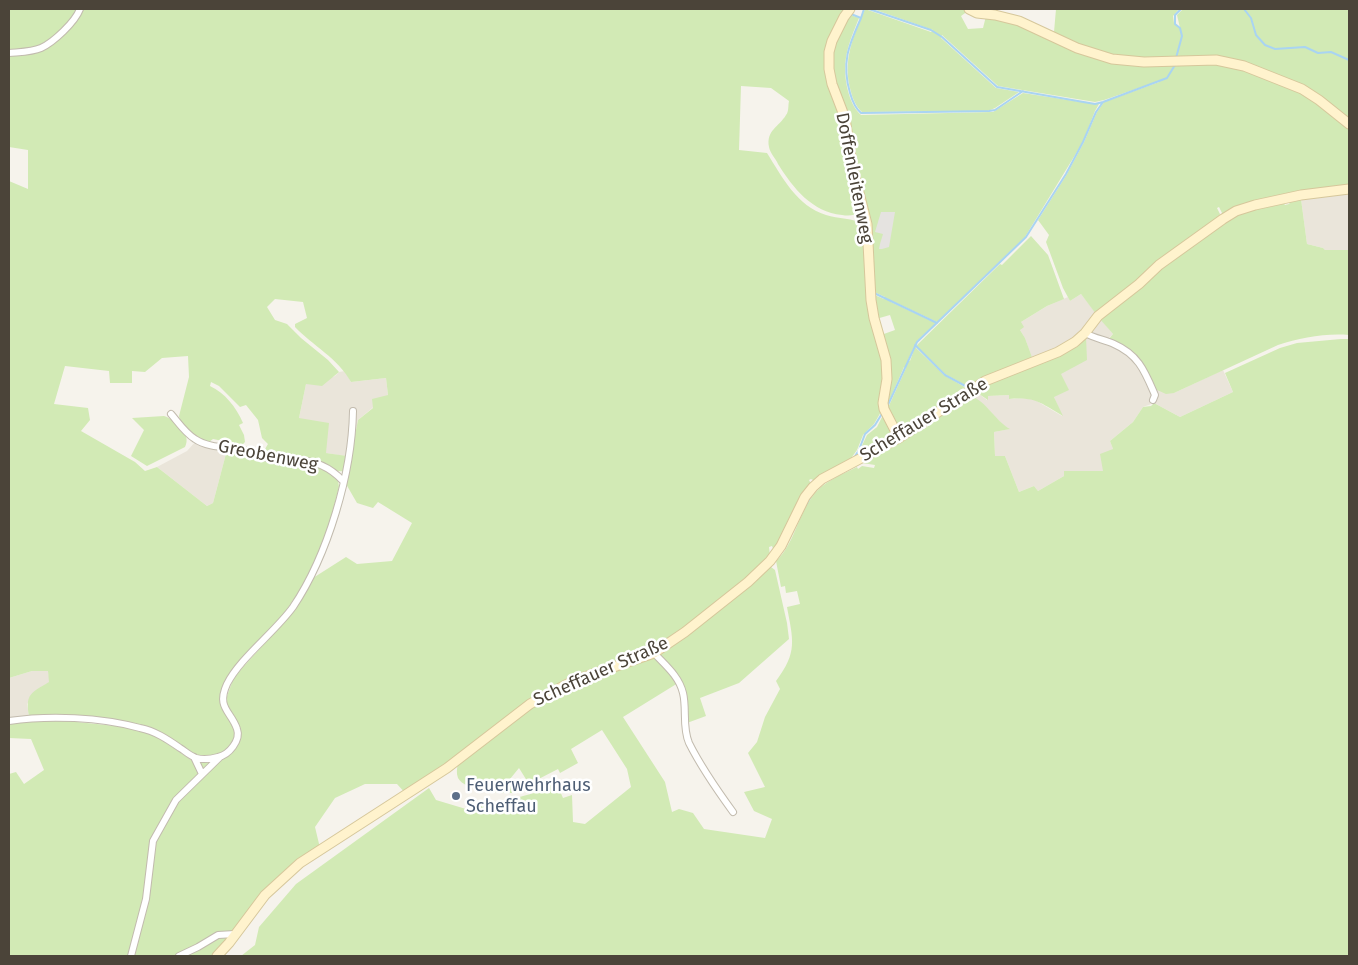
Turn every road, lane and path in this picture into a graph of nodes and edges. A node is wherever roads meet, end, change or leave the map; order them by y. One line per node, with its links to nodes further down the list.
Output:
1 (80, 9): 4 (street)
2 (850, 9): 11 (street, Doffenleitenweg)
3 (969, 9): 5 (street)
4 (9, 54)
5 (1349, 124)
6 (1349, 189): 7 (street, Scheffauer Straße)
7 (1085, 333): 8 (street); 11 (street, Scheffauer Straße)
8 (1152, 400)
9 (353, 411): 12 (street)
10 (171, 414): 12 (street, Greobenweg)
11 (899, 438): 13 (street, Scheffauer Straße)
12 (343, 480): 15 (street)
13 (654, 653): 18 (street); 19 (street, Scheffauer Straße)
14 (9, 721): 16 (street)
15 (221, 757): 16 (street); 17 (street)
16 (194, 758): 17 (street)
17 (202, 774): 20 (street)
18 (733, 812)
19 (235, 934): 21 (street); 22 (street, Scheffauer Straße)
20 (131, 956)
21 (179, 956)
22 (217, 956)

